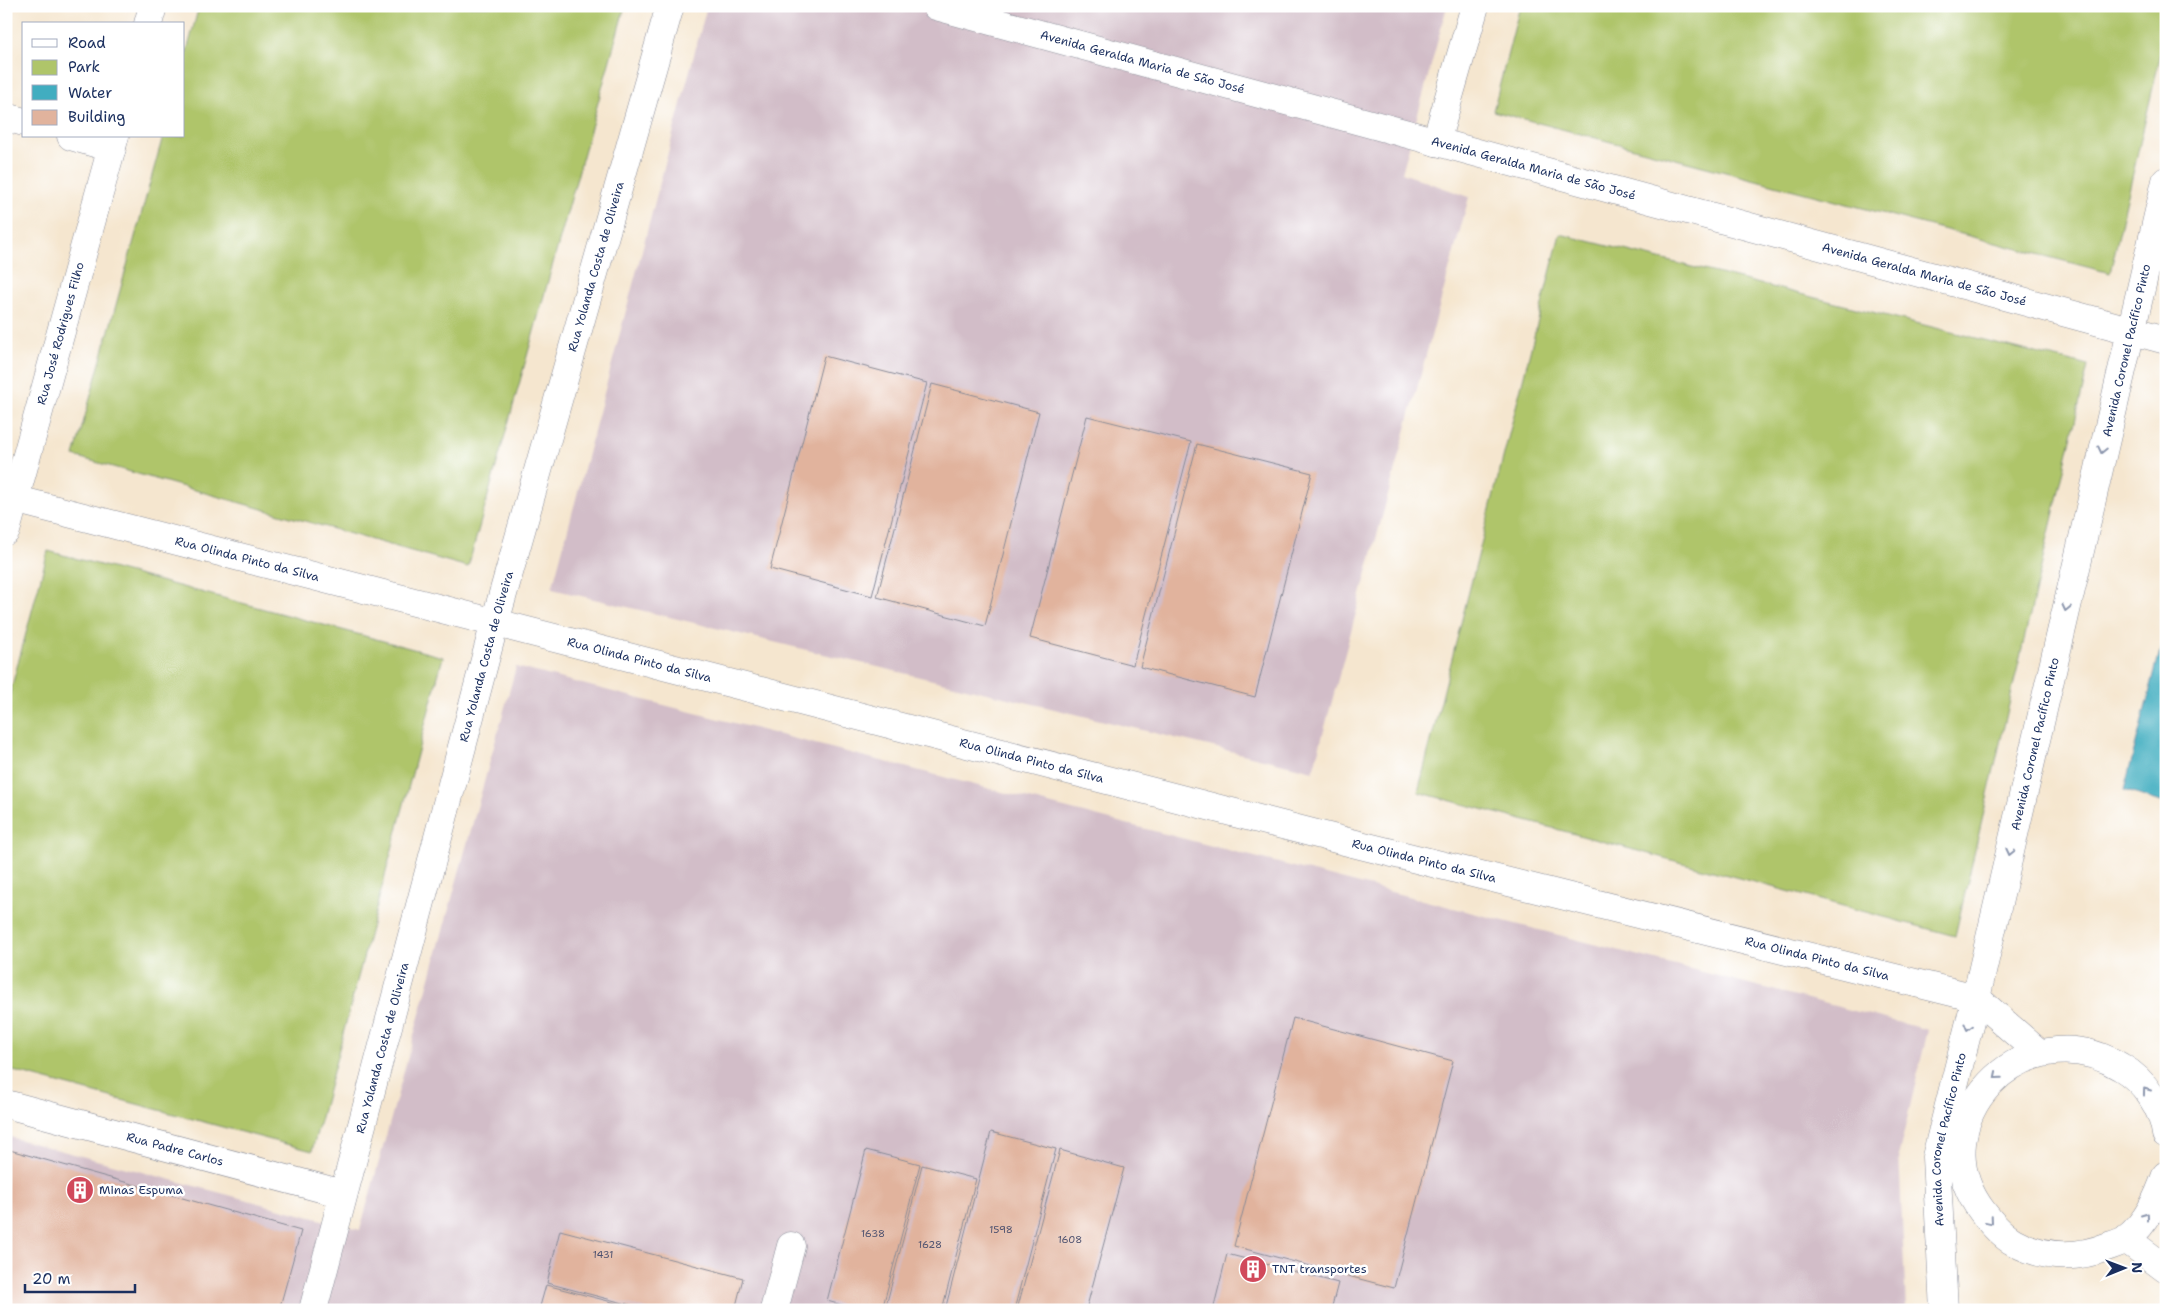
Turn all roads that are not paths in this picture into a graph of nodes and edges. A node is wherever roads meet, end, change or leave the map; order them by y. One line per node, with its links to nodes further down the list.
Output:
1 (153, 6): 5 (street)
2 (670, 6): 16 (street, Rua Yolanda Costa de Oliveira)
3 (936, 6): 10 (street, Avenida Geralda Maria de São José)
4 (1475, 6): 10 (street)
5 (149, 22)
6 (6, 117): 7 (street)
7 (22, 121)
8 (85, 138): 9 (street)
9 (113, 142): 14 (street, Rua José Rodrigues Filho)
10 (1436, 142): 12 (street, Avenida Geralda Maria de São José)
11 (2166, 181): 12 (street, Avenida Coronel Pacífico Pinto)
12 (2130, 329): 13 (street, Avenida Geralda Maria de São José); 17 (street, Avenida Coronel Pacífico Pinto, one-way to 17)
13 (2166, 340)
14 (11, 498): 15 (street, Rua José Rodrigues Filho); 16 (street, Rua Olinda Pinto da Silva)
15 (6, 531)
16 (495, 622): 17 (street, Rua Olinda Pinto da Silva); 22 (street, Rua Yolanda Costa de Oliveira)
17 (1976, 998): 18 (street, Rua Olinda Pinto da Silva); 28 (street, Avenida Coronel Pacífico Pinto, one-way to 28)
18 (2039, 1053): 20 (street, one-way to 18); 23 (street, one-way to 23)
19 (6, 1104): 22 (street, Rua Padre Carlos)
20 (2166, 1134)
21 (2166, 1175): 23 (street, one-way to 21)
22 (343, 1194): 26 (street, Rua Yolanda Costa de Oliveira)
23 (2126, 1239): 25 (street)
24 (791, 1246): 27 (street)
25 (2166, 1269)
26 (312, 1310)
27 (774, 1310)
28 (1944, 1310)

